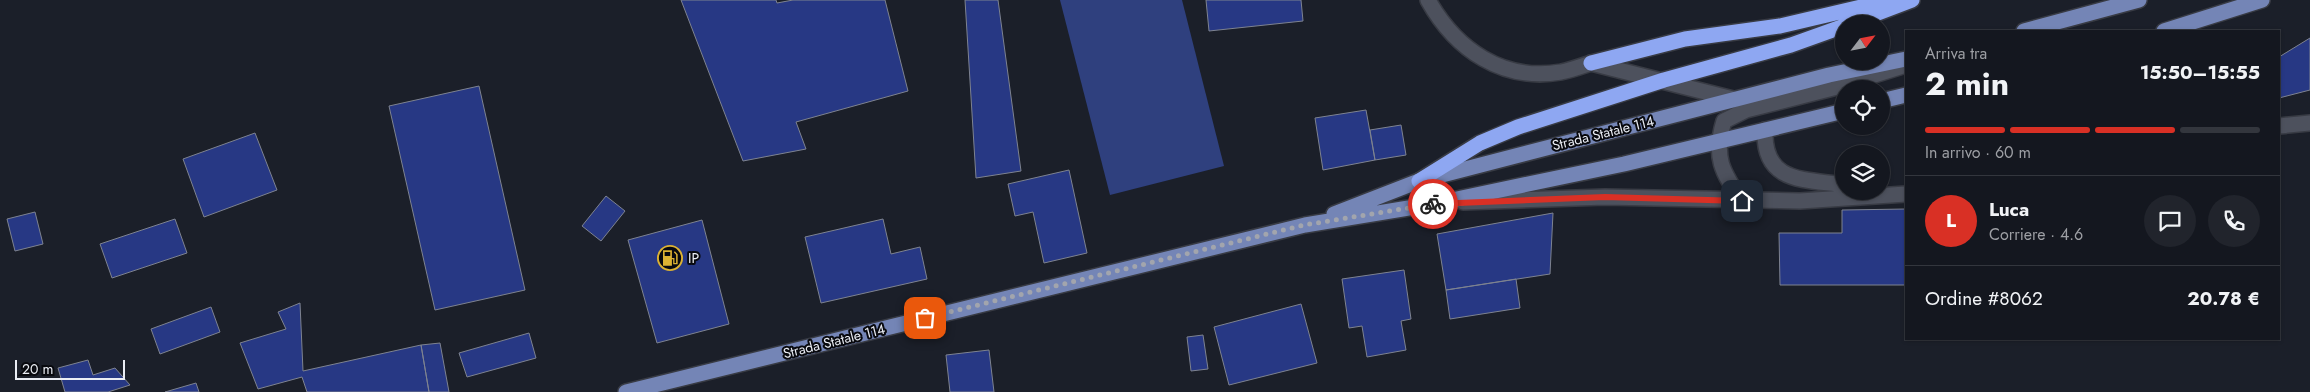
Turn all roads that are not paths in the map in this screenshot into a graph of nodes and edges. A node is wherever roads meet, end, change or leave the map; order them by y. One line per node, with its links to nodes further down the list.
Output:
1 (1428, 0): 11 (street)
2 (1890, 0): 11 (highway)
3 (1912, 0): 6 (highway)
4 (2139, 0): 8 (main road)
5 (2262, 0): 9 (main road)
6 (1872, 15)
7 (1835, 29): 13 (highway)
8 (2028, 30)
9 (2167, 30)
10 (1905, 59): 15 (main road, Strada Statale 114)
11 (1591, 63): 13 (street)
12 (1905, 65): 21 (street)
13 (1664, 80): 15 (street); 22 (highway)
14 (1905, 96): 16 (main road)
15 (1733, 100): 22 (main road, Strada Statale 114)
16 (1890, 100)
17 (1835, 112): 20 (main road, Strada Statale 114)
18 (2310, 123): 19 (street)
19 (2280, 126)
20 (1765, 130): 21 (main road, Strada Statale 114); 23 (street)
21 (1718, 141): 26 (street); 27 (main road, Strada Statale 114)
22 (1419, 181): 28 (main road, Strada Statale 114)
23 (1835, 184)
24 (1890, 192): 25 (street)
25 (1905, 194): 26 (street)
26 (1742, 201): 27 (street)
27 (1433, 204): 28 (main road, Strada Statale 114)
28 (1304, 225): 29 (main road, Strada Statale 114)
29 (626, 392)

